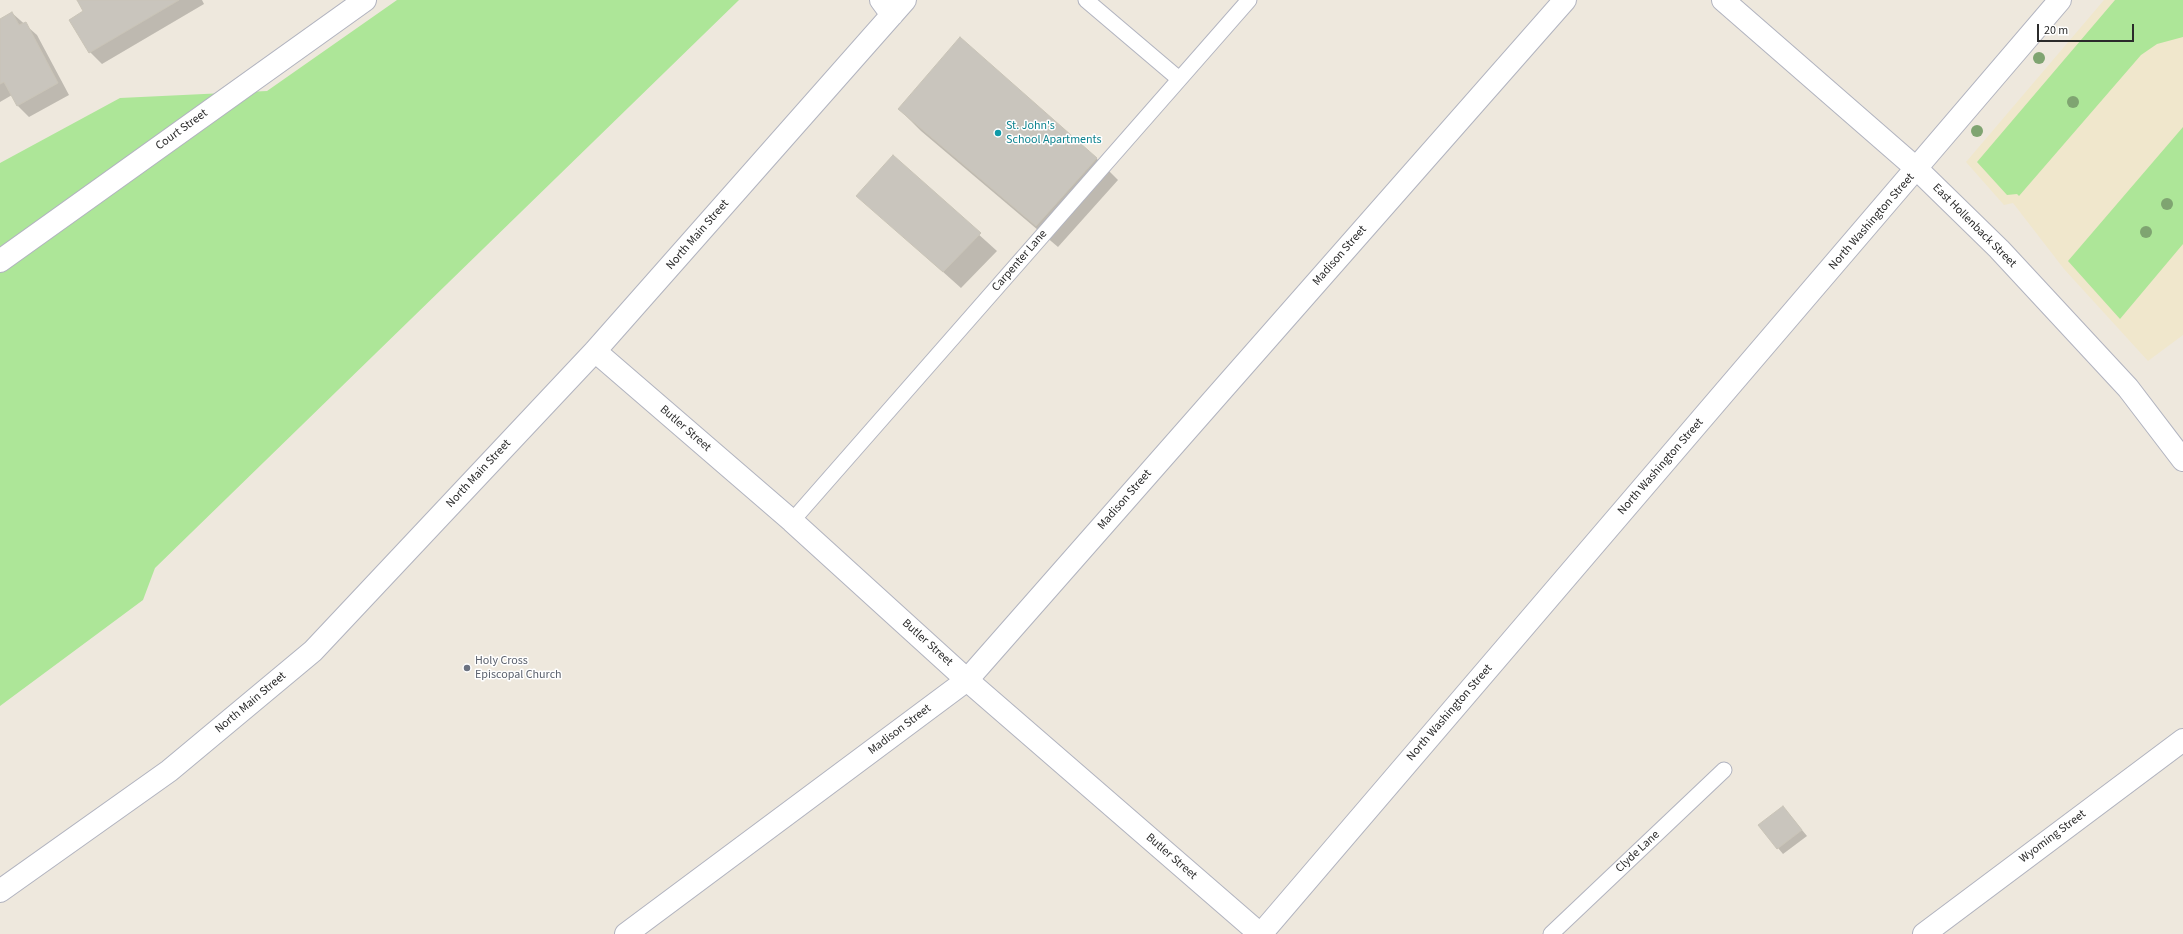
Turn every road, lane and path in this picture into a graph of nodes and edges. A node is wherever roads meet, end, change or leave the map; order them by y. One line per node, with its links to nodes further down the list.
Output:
1 (365, 0): 10 (street, Court Street)
2 (1086, 0): 8 (lane)
3 (1249, 0): 8 (lane, Carpenter Lane)
4 (1565, 0): 14 (street, Madison Street)
5 (1723, 0): 9 (street, East Hollenback Street)
6 (2060, 0): 9 (street, North Washington Street)
7 (893, 5): 11 (street, North Main Street)
8 (1179, 80): 13 (lane, Carpenter Lane)
9 (1917, 169): 12 (street, East Hollenback Street); 19 (street, North Washington Street)
10 (0, 261)
11 (595, 351): 13 (street, Butler Street); 17 (street, North Main Street)
12 (2183, 460)
13 (792, 521): 14 (street, Butler Street)
14 (967, 680): 18 (street, Madison Street); 19 (street, Butler Street)
15 (2183, 740): 21 (street, Wyoming Street)
16 (1724, 770): 20 (lane, Clyde Lane)
17 (0, 891)
18 (626, 934)
19 (1261, 934)
20 (1551, 934)
21 (1924, 934)

